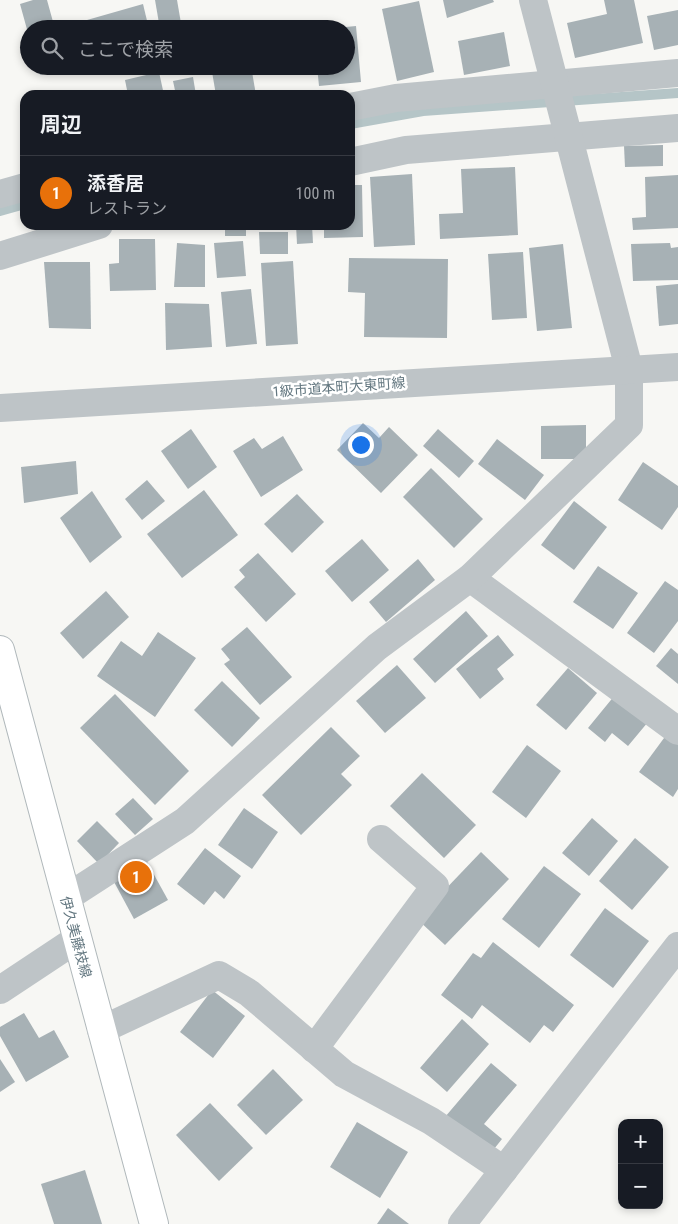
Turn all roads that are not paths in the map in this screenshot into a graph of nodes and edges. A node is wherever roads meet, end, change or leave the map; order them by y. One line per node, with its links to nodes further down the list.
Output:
1 (533, 0): 3 (street)
2 (678, 73): 3 (street)
3 (555, 85): 4 (street); 6 (street)
4 (355, 106)
5 (678, 128): 6 (street)
6 (568, 136): 7 (street); 13 (street)
7 (355, 161)
8 (20, 188): 9 (street)
9 (0, 194)
10 (84, 230): 11 (street)
11 (0, 256)
12 (678, 367): 13 (street, 1級市道本町大東町線)
13 (629, 369): 14 (street, 1級市道本町大東町線); 15 (street)
14 (0, 408)
15 (470, 578): 17 (street); 19 (street)
16 (0, 650): 19 (main road, 伊久美藤枝線)
17 (678, 731)
18 (381, 839): 24 (street)
19 (66, 898): 20 (main road, 伊久美藤枝線)
20 (77, 939): 22 (street); 23 (main road, 伊久美藤枝線)
21 (678, 946): 25 (street)
22 (0, 990)
23 (101, 1030): 24 (street); 26 (main road, 伊久美藤枝線)
24 (314, 1048): 25 (street)
25 (504, 1170): 27 (street)
26 (154, 1224)
27 (462, 1224)

